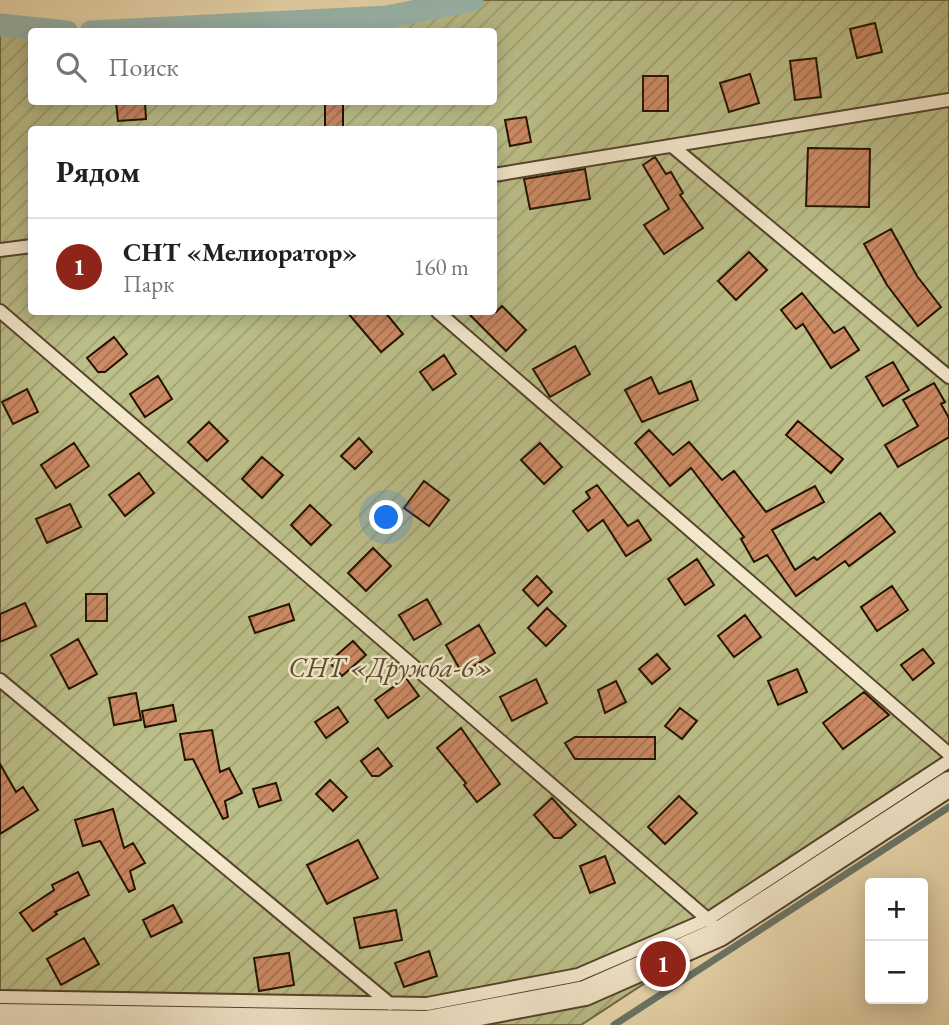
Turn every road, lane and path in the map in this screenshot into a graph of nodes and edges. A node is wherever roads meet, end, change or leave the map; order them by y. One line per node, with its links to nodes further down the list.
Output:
1 (949, 100): 2 (lane)
2 (672, 146): 3 (lane); 8 (lane)
3 (497, 175)
4 (28, 246): 5 (lane)
5 (0, 250)
6 (0, 311): 13 (lane)
7 (441, 315): 10 (lane)
8 (949, 377)
9 (0, 680): 15 (lane)
10 (949, 754)
11 (949, 761): 13 (lane)
12 (949, 784): 13 (street)
13 (716, 925): 15 (lane); 16 (street)
14 (0, 997): 15 (lane)
15 (390, 1004)
16 (0, 1016)

